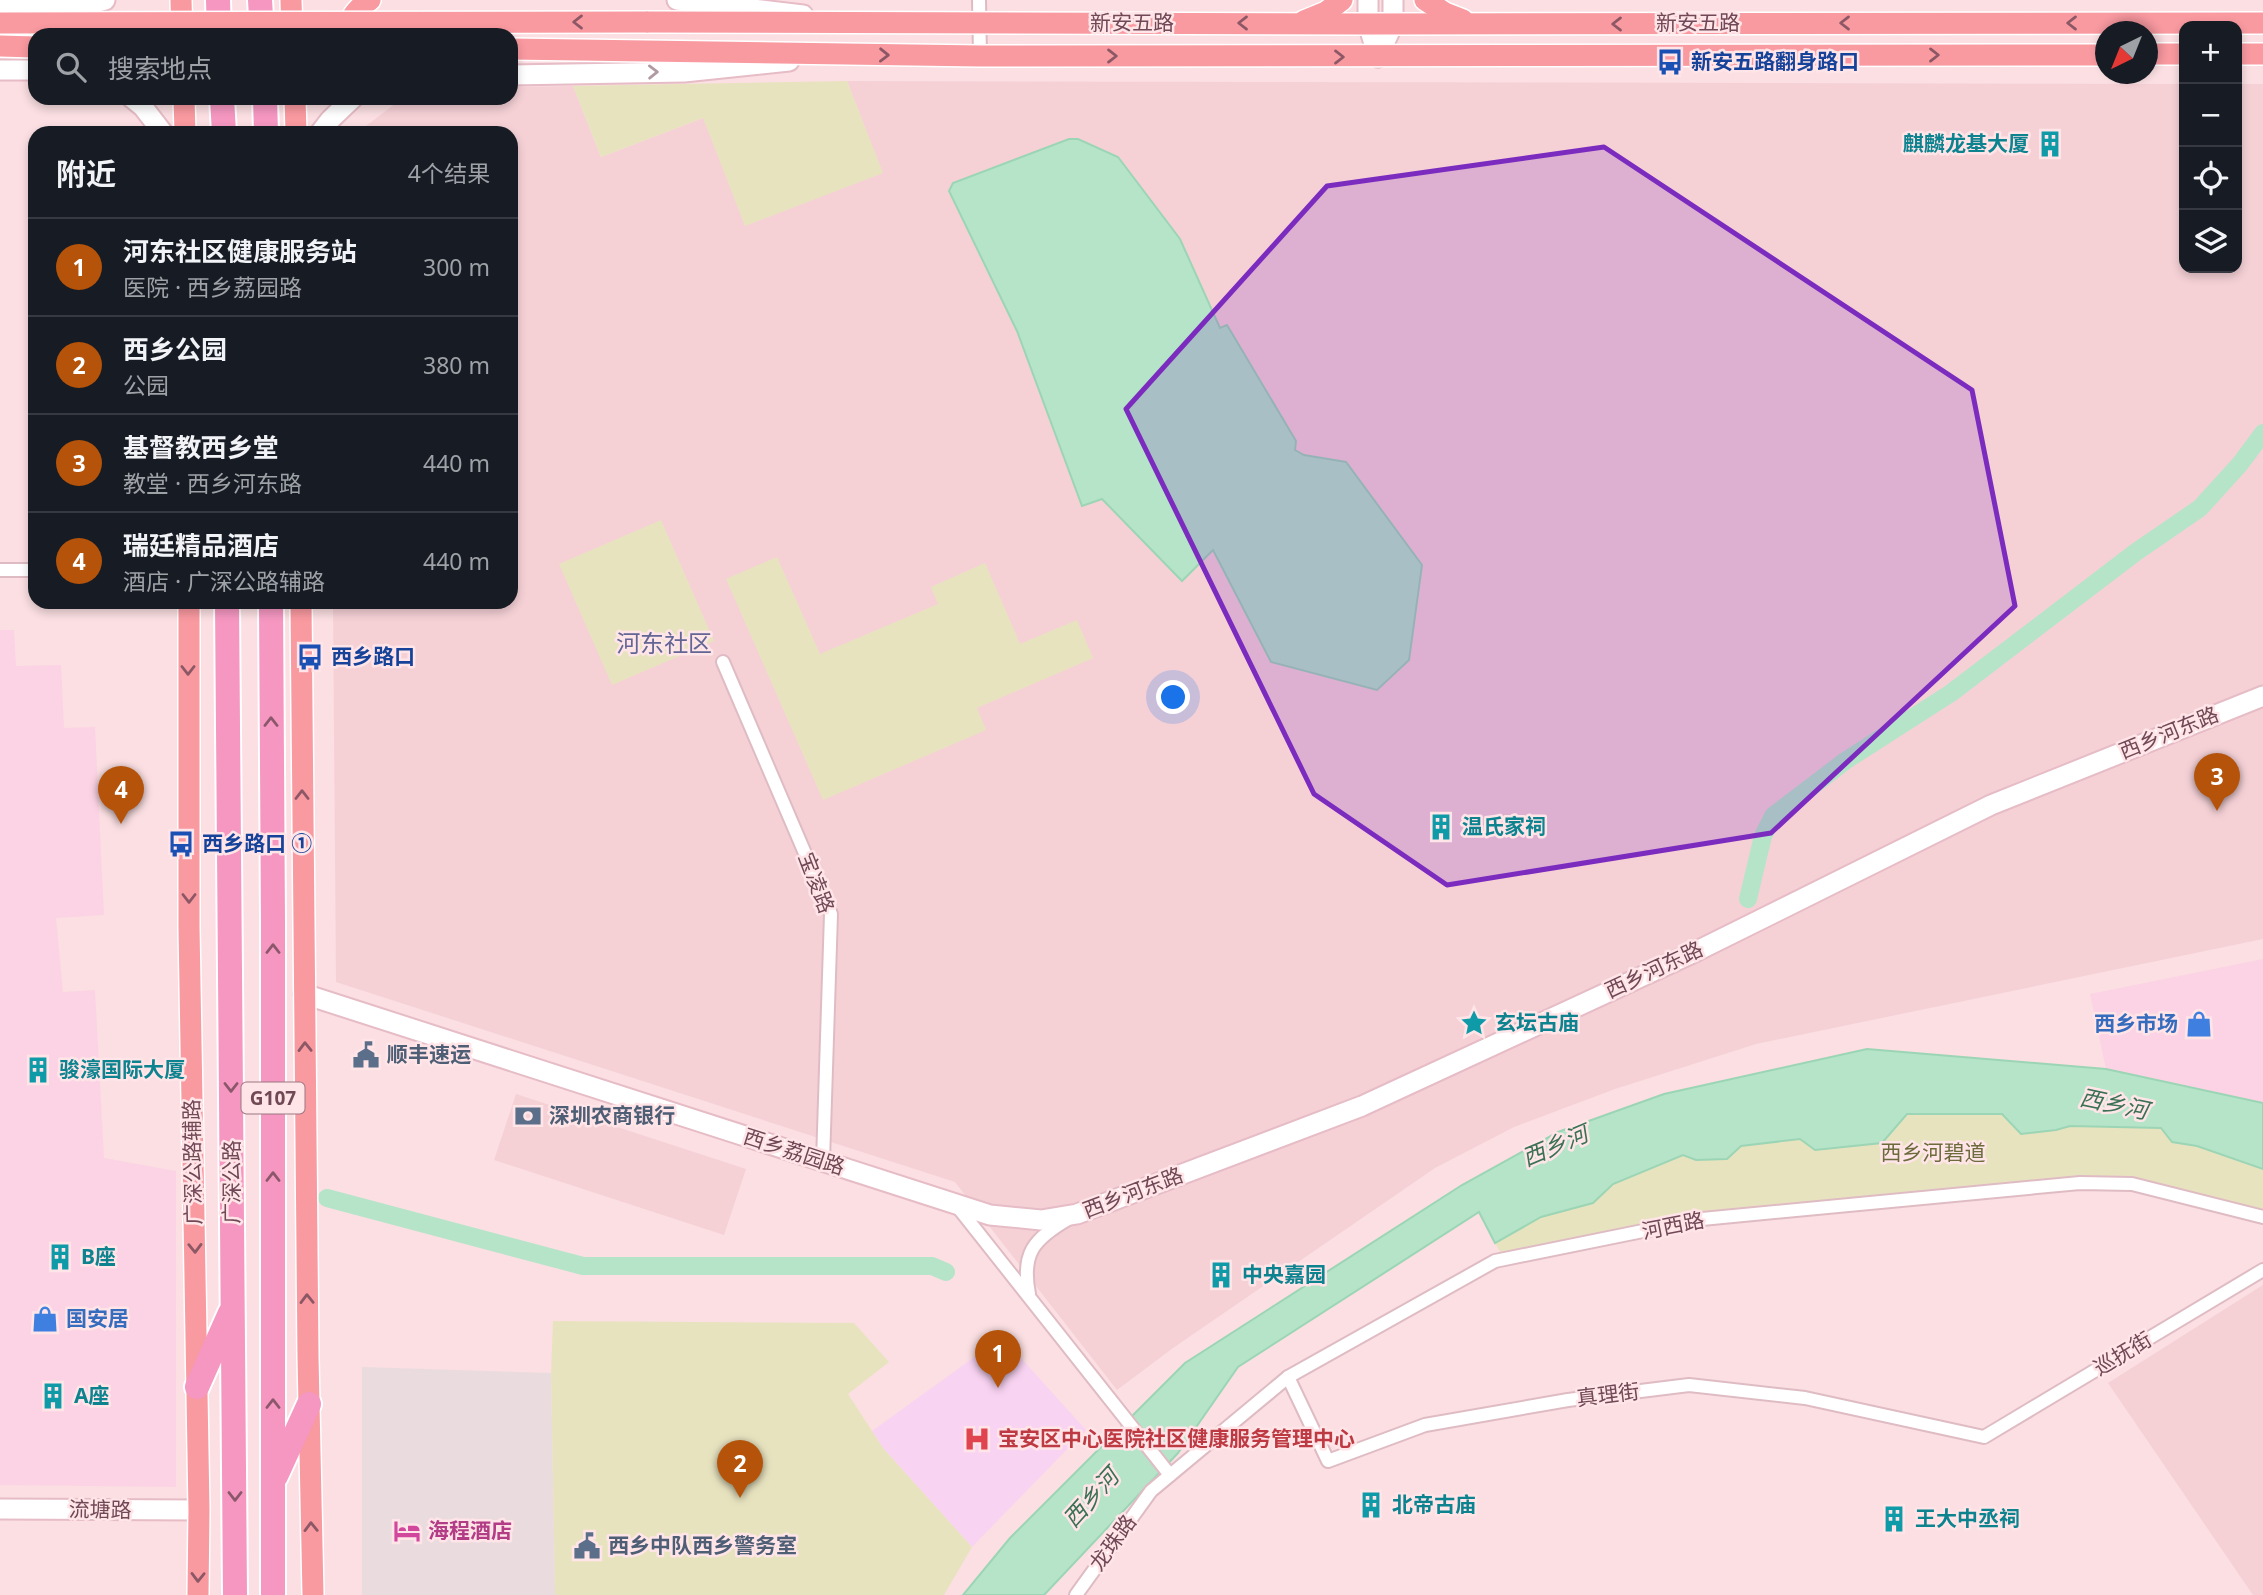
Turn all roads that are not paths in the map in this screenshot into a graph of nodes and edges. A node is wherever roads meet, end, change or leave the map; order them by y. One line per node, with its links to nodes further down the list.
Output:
1 (105, 0): 13 (street)
2 (181, 0): 22 (main road)
3 (218, 0): 23 (highway)
4 (260, 0): 24 (highway)
5 (291, 0): 25 (main road)
6 (370, 0): 26 (main road)
7 (677, 0): 14 (street)
8 (979, 0): 15 (street)
9 (1342, 0): 17 (main road)
10 (1368, 0): 19 (street)
11 (1393, 0): 20 (street)
12 (1425, 0): 21 (main road)
13 (0, 8)
14 (852, 22): 15 (main road, 新安五路); 16 (main road, 新安五路, one-way to 16, bridge)
15 (979, 22): 17 (main road, 新安五路, one-way to 15); 36 (street)
16 (0, 23)
17 (1293, 23): 19 (main road, 新安五路)
18 (2263, 23): 21 (main road, 新安五路, one-way to 21)
19 (1368, 24): 20 (main road, 新安五路); 37 (street)
20 (1393, 24): 21 (main road, 新安五路); 37 (street)
21 (1479, 24)
22 (182, 28)
23 (219, 28)
24 (262, 28)
25 (292, 28)
26 (349, 28)
27 (0, 46): 28 (main road)
28 (28, 47)
29 (518, 49): 34 (main road, 新安五路)
30 (2158, 54): 31 (main road)
31 (2179, 54)
32 (2242, 54): 33 (main road)
33 (2263, 54)
34 (849, 55): 36 (main road, 新安五路, one-way to 36); 40 (street, one-way to 34)
35 (2095, 55): 37 (main road, 新安五路, one-way to 35)
36 (980, 56): 37 (main road, 新安五路, one-way to 37)
37 (1378, 57)
38 (28, 70): 39 (street)
39 (0, 71)
40 (518, 75)
41 (141, 105): 47 (street)
42 (184, 105): 48 (main road)
43 (222, 105): 49 (highway)
44 (265, 105): 50 (highway)
45 (295, 105): 51 (main road)
46 (346, 105): 52 (street)
47 (158, 126)
48 (185, 126)
49 (224, 126)
50 (266, 126)
51 (296, 126)
52 (325, 126)
53 (0, 570): 54 (street)
54 (28, 570)
55 (188, 609): 70 (main road, 广深公路辅路, one-way to 70)
56 (227, 609): 68 (highway, 广深公路 / G107, one-way to 68)
57 (271, 609): 74 (highway, 广深公路 / G107, one-way to 57)
58 (301, 609): 61 (main road, one-way to 58)
59 (723, 662): 62 (street, 宝凌路)
60 (2261, 701): 64 (street, 西乡河东路)
61 (304, 994): 62 (street, 西乡荔园路); 71 (main road, one-way to 61)
62 (823, 1161): 63 (street, 西乡荔园路)
63 (955, 1203): 64 (street, 西乡河东路); 67 (street)
64 (1077, 1214): 67 (street)
65 (2263, 1217): 69 (street, 河西路)
66 (2263, 1270): 72 (street, 巡抚街)
67 (1029, 1298): 73 (street)
68 (233, 1306): 70 (highway); 79 (highway, 广深公路 / G107, one-way to 79)
69 (1288, 1377): 72 (street, 真理街); 73 (street, 河西路)
70 (197, 1387): 77 (main road, 广深公路辅路)
71 (309, 1404): 74 (highway); 81 (main road, one-way to 71)
72 (1983, 1437)
73 (1170, 1475): 75 (street, 河西路)
74 (273, 1483): 80 (highway, 广深公路 / G107)
75 (1151, 1491): 82 (street, 龙珠路)
76 (0, 1509): 77 (street, 流塘路)
77 (200, 1510): 78 (main road, 广深公路辅路, one-way to 78)
78 (198, 1595)
79 (235, 1595)
80 (273, 1595)
81 (313, 1595)
82 (1076, 1595)

